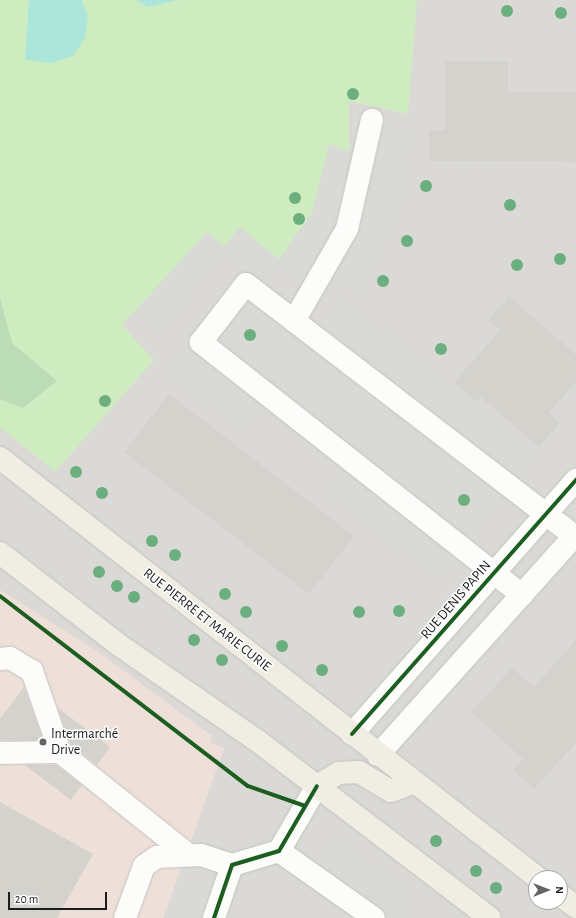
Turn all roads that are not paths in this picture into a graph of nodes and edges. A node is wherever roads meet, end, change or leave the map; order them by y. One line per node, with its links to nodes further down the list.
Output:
1 (372, 120): 2 (street)
2 (294, 321): 7 (street); 10 (street)
3 (0, 458): 4 (main road, RUE PIERRE ET MARIE CURIE)
4 (23, 476): 5 (main road); 13 (main road, RUE PIERRE ET MARIE CURIE)
5 (0, 479)
6 (576, 480): 7 (street, RUE DENIS PAPIN)
7 (546, 514): 8 (street); 10 (street, RUE DENIS PAPIN)
8 (575, 535): 11 (street)
9 (0, 553): 18 (main road)
10 (494, 573): 11 (street); 13 (street, RUE DENIS PAPIN)
11 (522, 595): 16 (street)
12 (0, 659): 14 (street)
13 (352, 734): 16 (main road, RUE PIERRE ET MARIE CURIE)
14 (60, 752): 15 (street); 20 (street)
15 (0, 753)
16 (378, 755): 17 (main road, RUE PIERRE ET MARIE CURIE)
17 (413, 783): 18 (main road); 22 (main road, RUE PIERRE ET MARIE CURIE)
18 (317, 786): 19 (street); 26 (main road)
19 (279, 851): 21 (street); 25 (street)
20 (186, 853): 21 (street); 23 (street)
21 (232, 865): 24 (street)
22 (528, 870)
23 (125, 918)
24 (214, 918)
25 (374, 918)
26 (490, 918)

